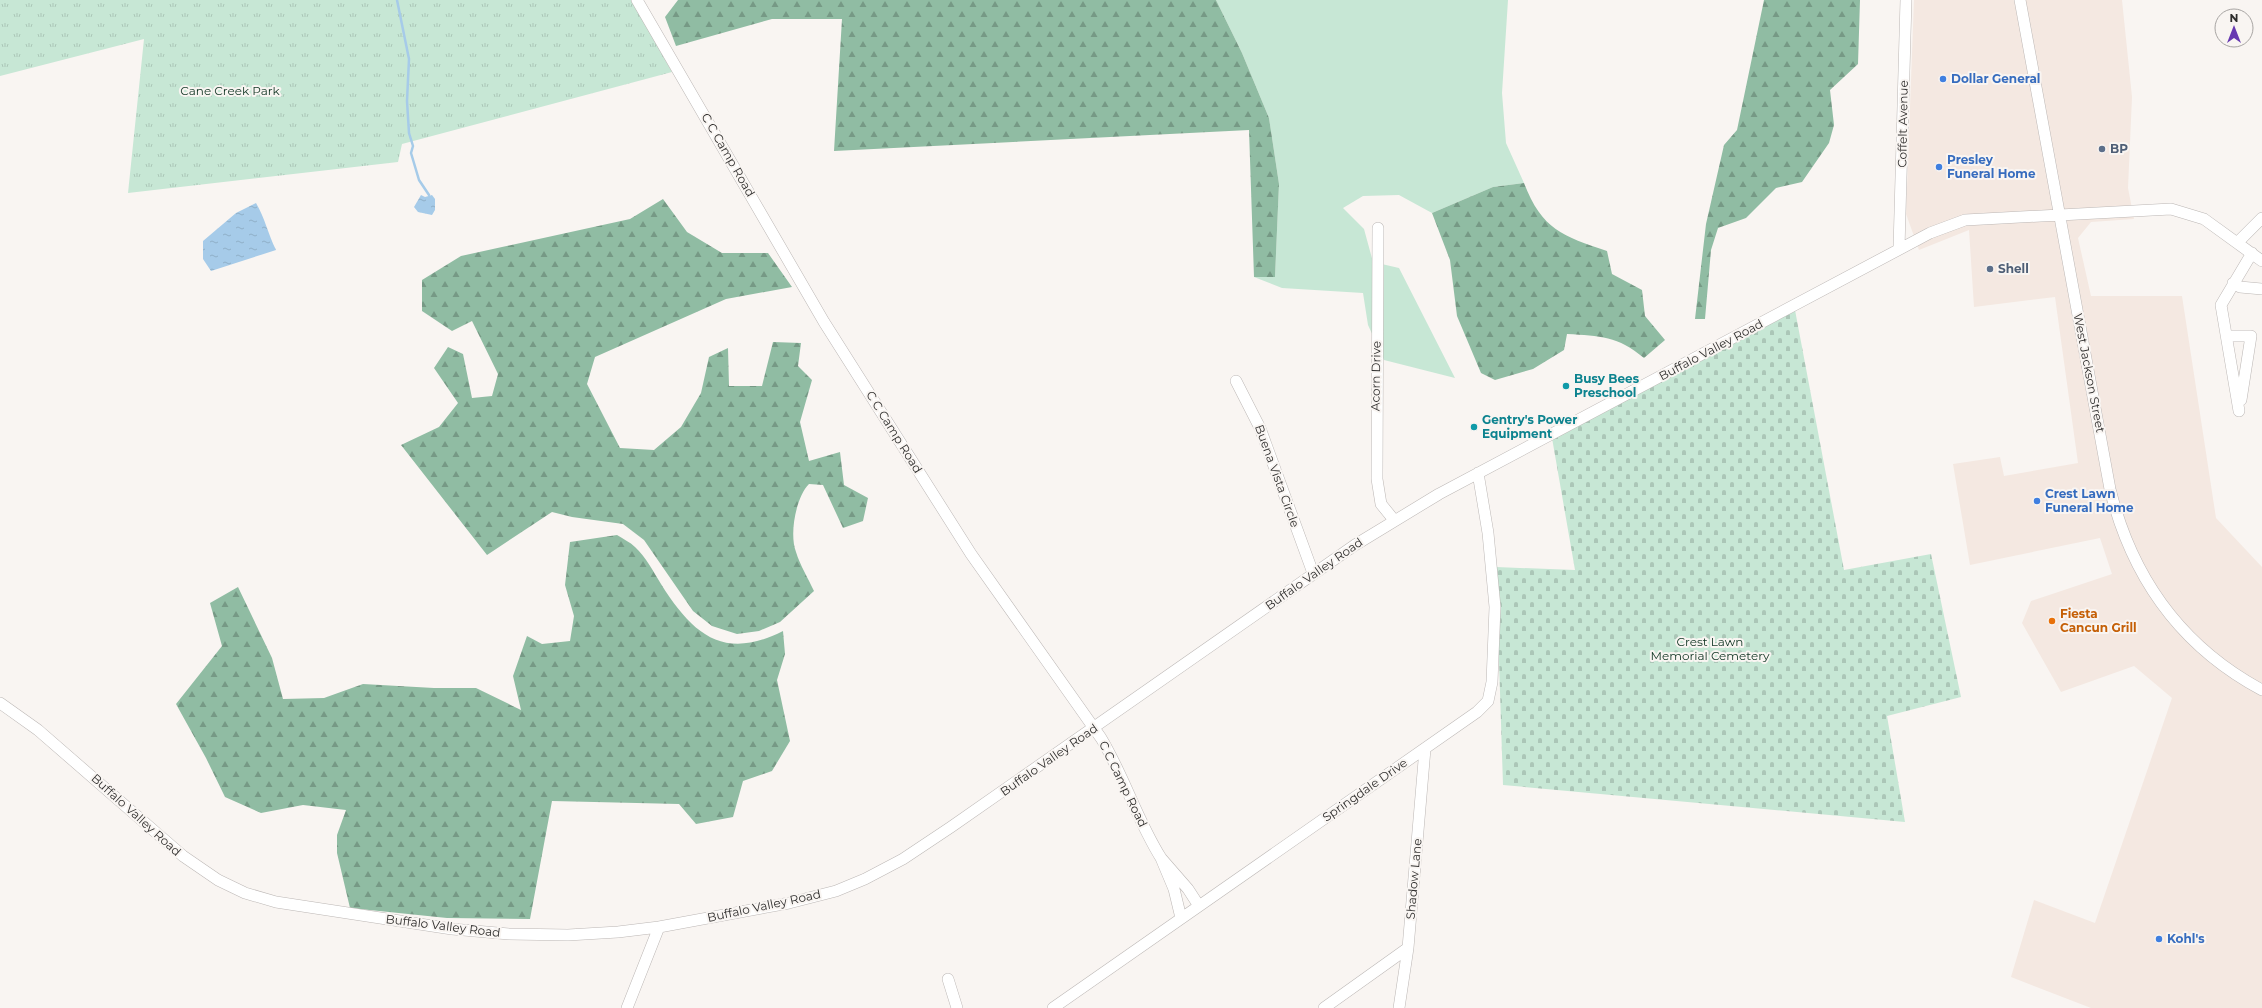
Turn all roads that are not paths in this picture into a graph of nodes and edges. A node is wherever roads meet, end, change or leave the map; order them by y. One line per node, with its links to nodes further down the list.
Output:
1 (637, 0): 20 (street, C C Camp Road)
2 (1906, 0): 8 (street, Coffelt Avenue)
3 (2020, 0): 4 (street, West Jackson Street)
4 (2059, 215): 7 (street, Buffalo Valley Road); 8 (street, Buffalo Valley Road); 18 (street, West Jackson Street)
5 (2262, 218): 7 (street)
6 (1378, 228): 16 (street, Acorn Drive)
7 (2238, 242): 9 (street, Buffalo Valley Road)
8 (1899, 248): 15 (street, Buffalo Valley Road)
9 (2252, 253): 10 (street, Buffalo Valley Road); 11 (street)
10 (2262, 261)
11 (2233, 283): 12 (street); 13 (street)
12 (2262, 289)
13 (2227, 336): 13 (street)
14 (1236, 381): 17 (street, Buena Vista Circle)
15 (1478, 473): 16 (street, Buffalo Valley Road); 21 (street, Springdale Drive)
16 (1394, 520): 17 (street, Buffalo Valley Road)
17 (1313, 573): 20 (street, Buffalo Valley Road)
18 (2262, 690)
19 (0, 703): 25 (street, Buffalo Valley Road)
20 (1093, 729): 22 (street, C C Camp Road); 25 (street, Buffalo Valley Road)
21 (1425, 749): 23 (street, Springdale Drive); 26 (street, Shadow Lane)
22 (1161, 858): 23 (street); 24 (street)
23 (1199, 906): 24 (street, Springdale Drive)
24 (1181, 918): 30 (street, Springdale Drive)
25 (659, 927): 28 (street)
26 (1408, 948): 31 (street); 32 (street, Shadow Lane)
27 (948, 979): 29 (street)
28 (627, 1008)
29 (957, 1008)
30 (1053, 1008)
31 (1324, 1008)
32 (1399, 1008)

